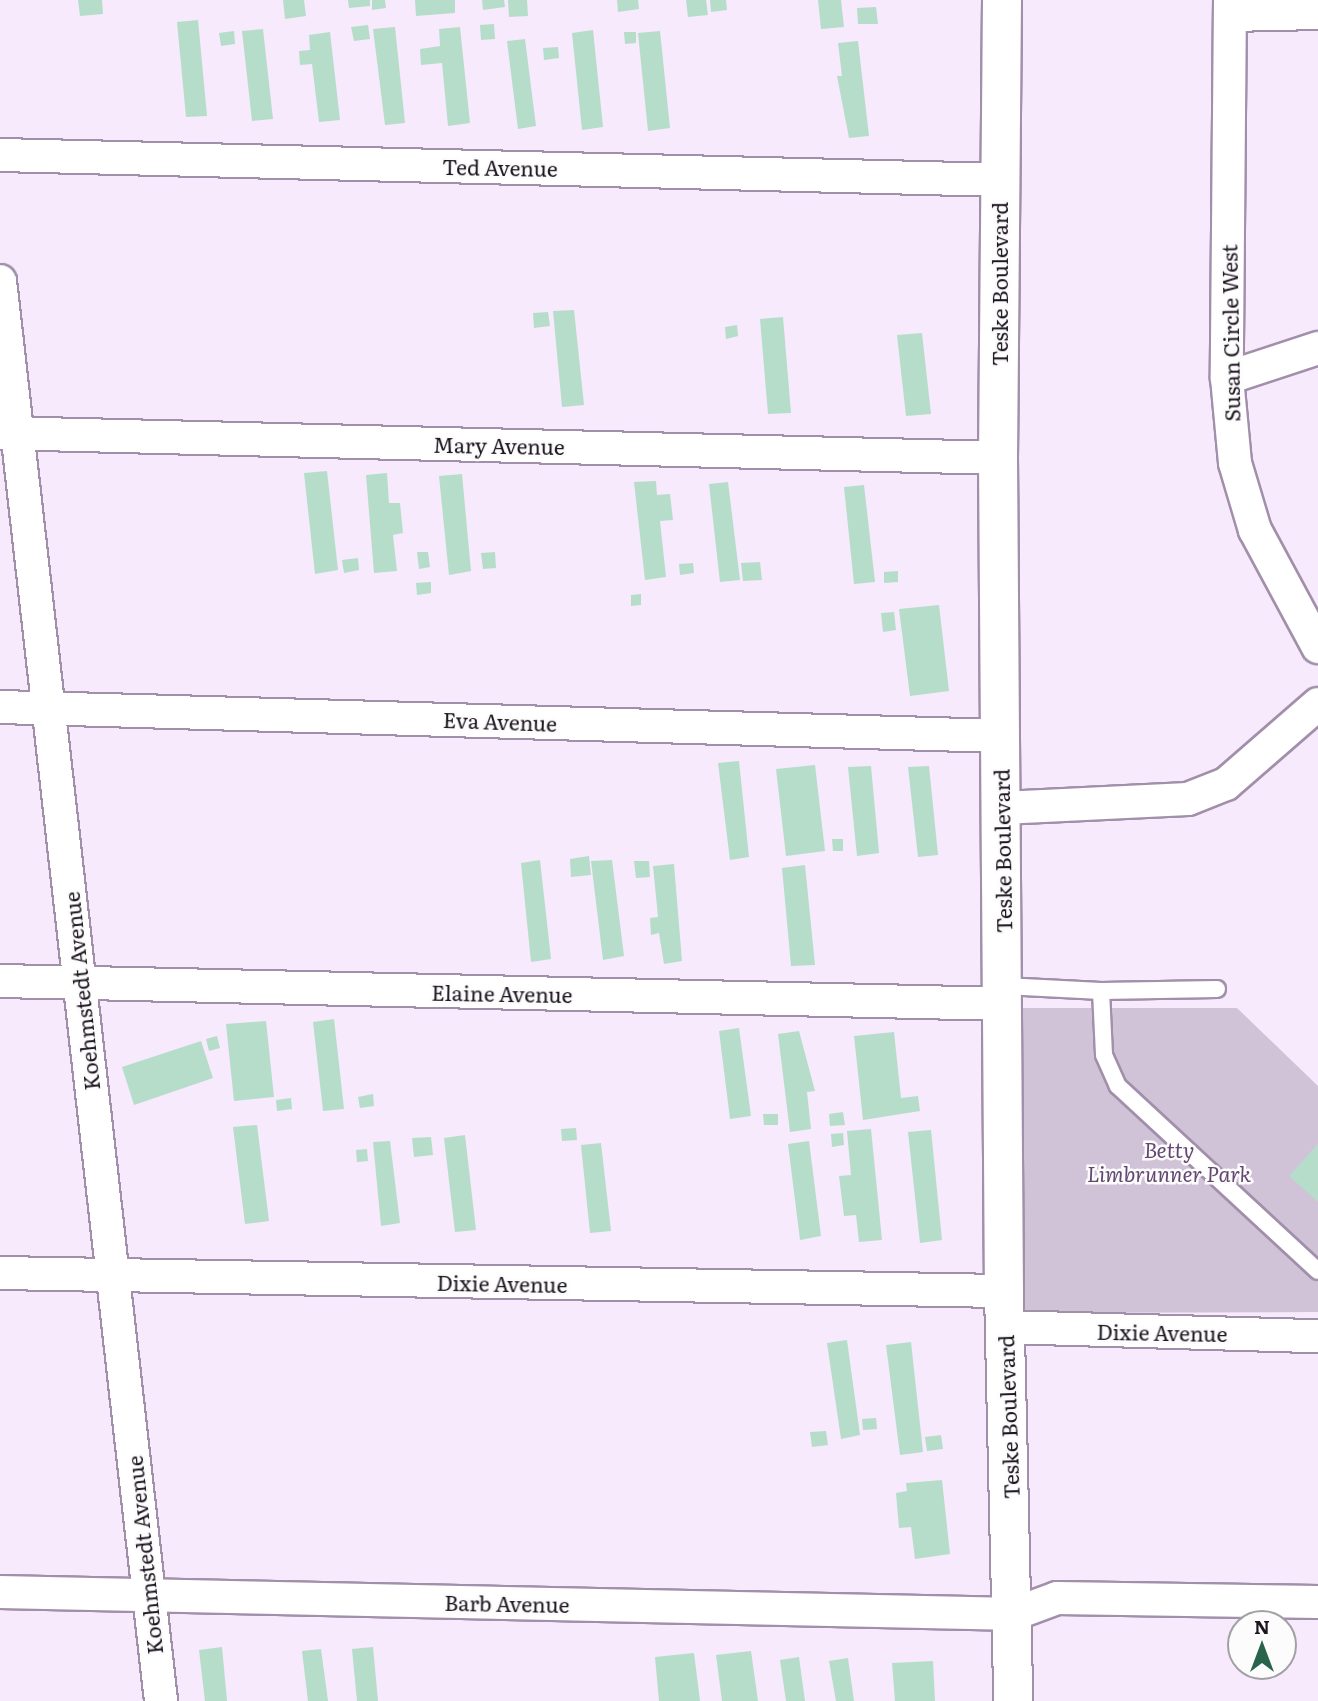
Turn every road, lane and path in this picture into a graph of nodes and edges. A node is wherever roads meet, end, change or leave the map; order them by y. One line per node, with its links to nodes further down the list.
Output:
1 (1002, 0): 5 (street, Teske Boulevard)
2 (1230, 7): 3 (street); 8 (street, Susan Circle West)
3 (1318, 13)
4 (0, 155): 5 (street, Ted Avenue)
5 (1000, 180): 10 (street, Teske Boulevard)
6 (0, 281): 9 (street, Koehmstedt Avenue)
7 (1318, 348): 8 (street)
8 (1227, 378): 11 (street, Susan Circle West)
9 (9, 433): 10 (street, Mary Avenue); 14 (street, Koehmstedt Avenue)
10 (998, 458): 15 (street, Teske Boulevard)
11 (1318, 647)
12 (1318, 704): 16 (street)
13 (0, 707): 14 (street, Eva Avenue)
14 (48, 708): 15 (street, Eva Avenue); 18 (street, Koehmstedt Avenue)
15 (1001, 736): 16 (street, Teske Boulevard)
16 (1002, 808): 21 (street, Teske Boulevard)
17 (0, 981): 18 (street, Elaine Avenue)
18 (80, 983): 21 (street, Elaine Avenue); 24 (street, Koehmstedt Avenue)
19 (1217, 989): 20 (lane)
20 (1101, 991): 21 (lane); 22 (lane)
21 (1004, 995): 25 (street, Teske Boulevard)
22 (1318, 1271)
23 (0, 1273): 24 (street, Dixie Avenue)
24 (113, 1277): 25 (street, Dixie Avenue); 28 (street, Koehmstedt Avenue)
25 (1005, 1309): 26 (street, Dixie Avenue); 30 (street, Teske Boulevard)
26 (1318, 1336)
27 (0, 1592): 28 (street, Barb Avenue)
28 (149, 1595): 30 (street, Barb Avenue); 31 (street, Koehmstedt Avenue)
29 (1318, 1602): 30 (street)
30 (1014, 1614): 32 (street, Teske Boulevard)
31 (161, 1701)
32 (1013, 1701)

